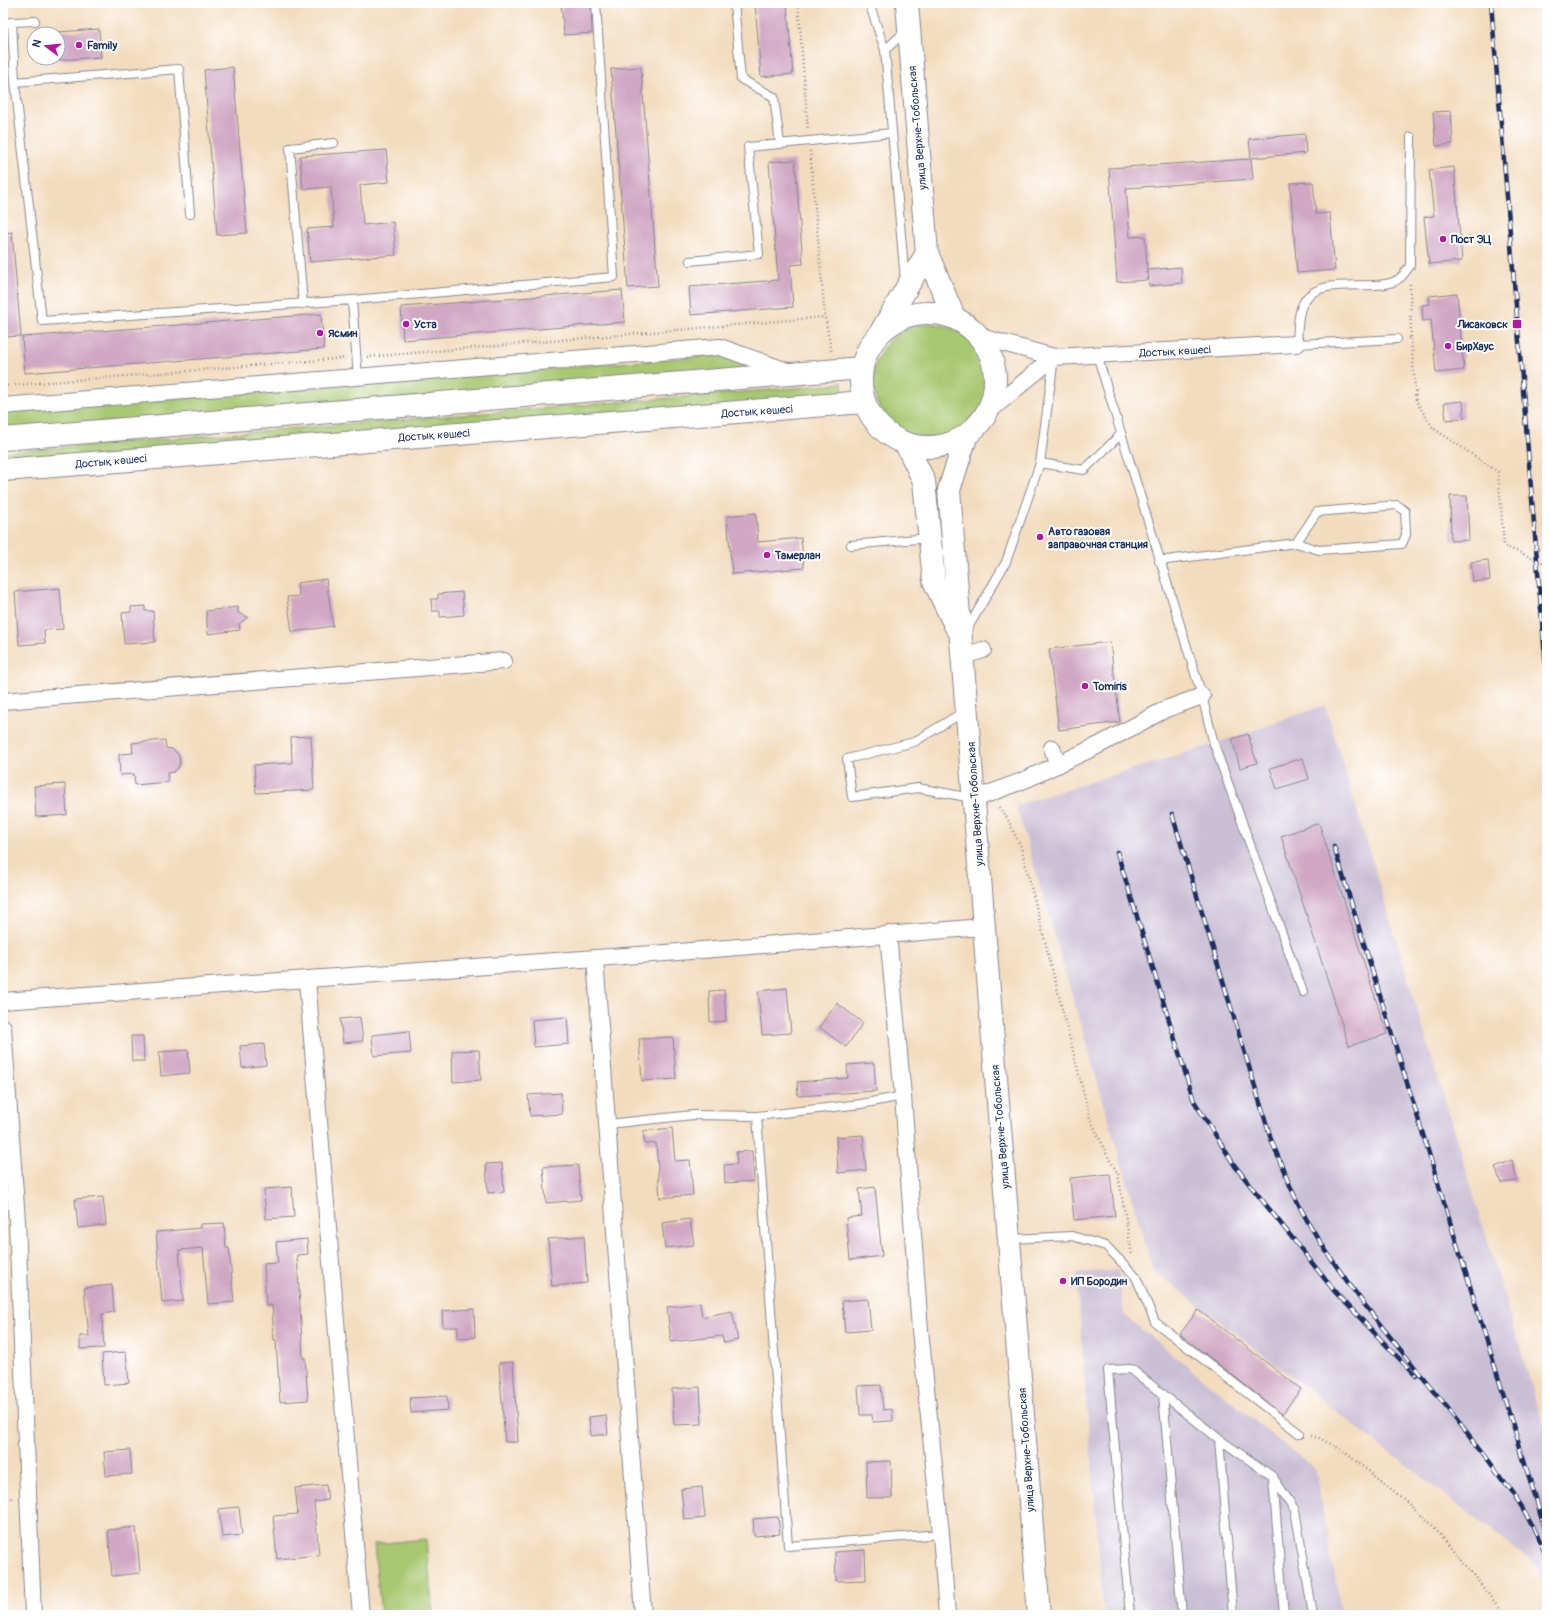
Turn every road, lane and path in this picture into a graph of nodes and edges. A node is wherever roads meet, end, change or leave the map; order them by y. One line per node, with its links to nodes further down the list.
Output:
1 (596, 3): 21 (lane)
2 (734, 3): 15 (lane)
3 (798, 3): 13 (path)
4 (869, 3): 9 (lane)
5 (907, 3): 8 (street, улица Верхне-Тобольская)
6 (36, 21): 7 (lane)
7 (7, 23): 10 (lane)
8 (909, 28): 9 (lane); 17 (street, улица Верхне-Тобольская)
9 (885, 50): 11 (lane)
10 (16, 82): 16 (lane); 22 (lane)
11 (892, 132): 13 (lane); 20 (lane)
12 (1411, 137): 19 (lane)
13 (809, 141): 15 (lane); 23 (path)
14 (334, 143): 22 (lane)
15 (780, 144): 18 (lane)
16 (190, 214)
17 (927, 253): 20 (street); 24 (street, улица Верхне-Тобольская)
18 (690, 261)
19 (1410, 266): 26 (path); 29 (lane)
20 (906, 290): 25 (street)
21 (352, 300): 22 (lane); 32 (lane)
22 (303, 304)
23 (825, 317): 32 (path); 34 (path)
24 (954, 317): 25 (street); 28 (street)
25 (879, 334): 33 (street)
26 (1411, 338): 27 (path); 51 (path)
27 (1397, 339): 29 (lane)
28 (985, 344): 31 (street, Достық көшесі); 40 (street, улица Верхне-Тобольская)
29 (1297, 344): 30 (street, Достық көшесі)
30 (1097, 355): 31 (street, Достық көшесі); 41 (lane)
31 (1054, 357): 40 (street); 45 (lane)
32 (356, 358): 36 (lane); 37 (path)
33 (862, 368): 34 (street); 38 (street)
34 (836, 370): 35 (street)
35 (797, 374): 36 (street); 43 (street)
36 (358, 378): 39 (street)
37 (3, 386)
38 (864, 402): 44 (street, улица Верхне-Тобольская); 46 (street, Достық көшесі)
39 (3, 406)
40 (988, 412): 42 (street, улица Верхне-Тобольская)
41 (1121, 434): 45 (lane); 50 (lane)
42 (966, 437): 44 (street, улица Верхне-Тобольская); 52 (street, улица Верхне-Тобольская)
43 (3, 439)
44 (906, 444): 47 (street, улица Верхне-Тобольская)
45 (1040, 463): 52 (lane)
46 (3, 470)
47 (930, 538): 49 (lane); 52 (street, улица Верхне-Тобольская)
48 (1296, 543): 48 (lane); 50 (lane)
49 (851, 545)
50 (1159, 561): 55 (lane)
51 (1547, 564)
52 (963, 648): 53 (street); 57 (street, улица Верхне-Тобольская)
53 (984, 650)
54 (504, 662): 56 (street)
55 (1202, 696): 59 (street); 65 (lane)
56 (3, 701)
57 (968, 710): 60 (street, улица Верхне-Тобольская); 60 (lane)
58 (1052, 748): 59 (street)
59 (1058, 765): 60 (street)
60 (982, 796): 61 (street, улица Верхне-Тобольская); 72 (path)
61 (983, 926): 62 (street); 71 (street, улица Верхне-Тобольская)
62 (888, 934): 63 (street); 68 (street)
63 (595, 958): 64 (street); 70 (street)
64 (307, 980): 66 (street); 79 (street)
65 (1303, 992)
66 (3, 1001)
67 (3, 1027): 78 (street)
68 (903, 1096): 69 (lane); 77 (street)
69 (757, 1116): 70 (lane); 77 (lane)
70 (608, 1124): 80 (street)
71 (1010, 1239): 72 (lane); 82 (street, улица Верхне-Тобольская)
72 (1136, 1277): 74 (lane)
73 (1163, 1394): 75 (lane); 83 (lane); 84 (lane)
74 (1300, 1434): 88 (path)
75 (1219, 1439): 76 (lane); 85 (lane)
76 (1272, 1476): 86 (lane); 87 (lane)
77 (941, 1534): 81 (street)
78 (33, 1615)
79 (361, 1615)
80 (643, 1615)
81 (947, 1615)
82 (1039, 1615)
83 (1130, 1615)
84 (1182, 1615)
85 (1233, 1615)
86 (1284, 1615)
87 (1313, 1615)
88 (1505, 1615)

